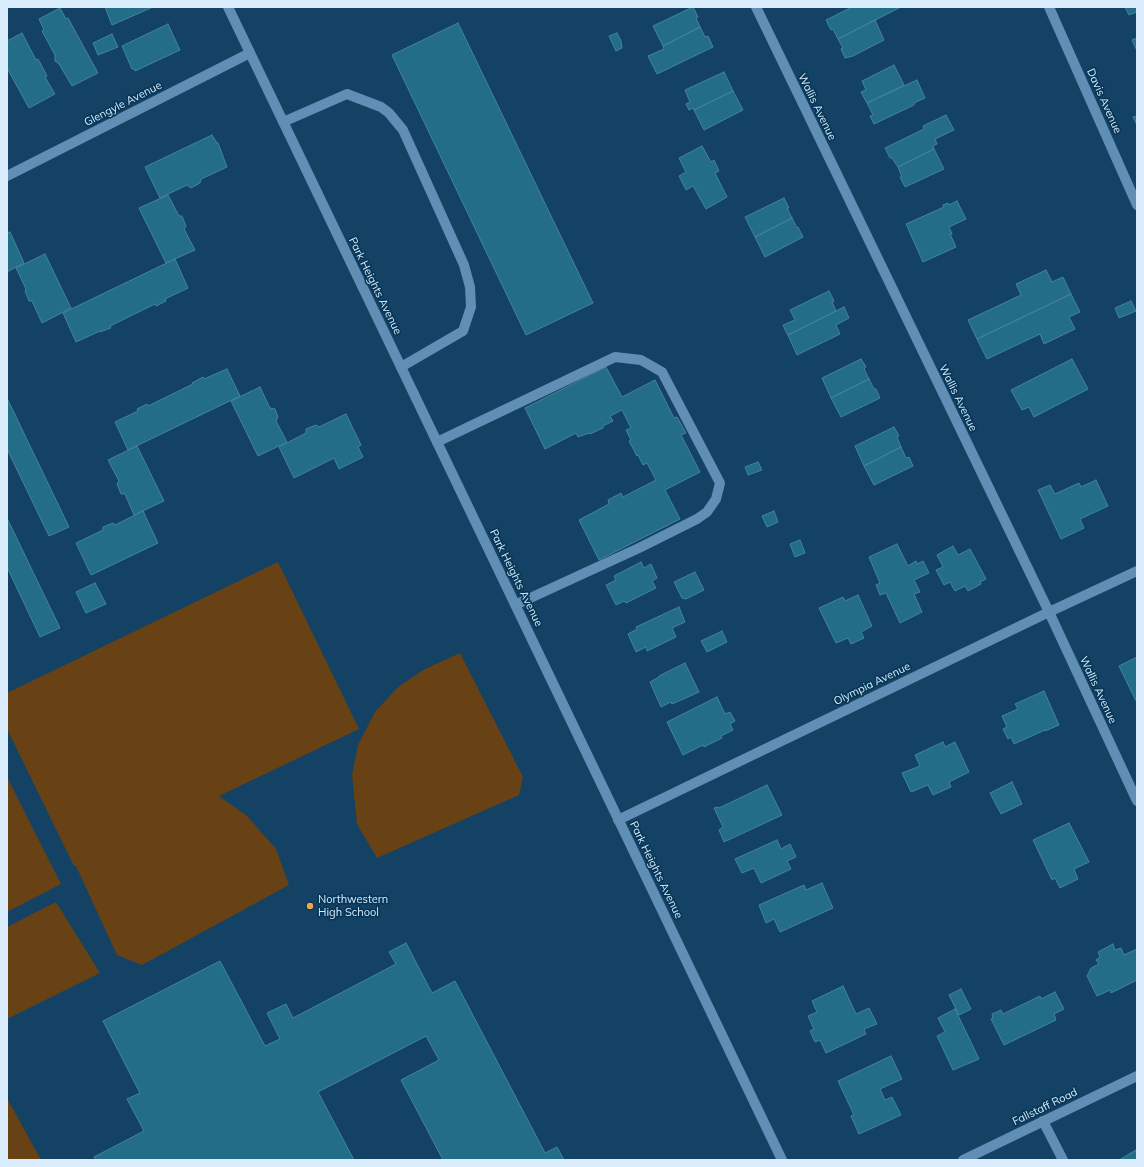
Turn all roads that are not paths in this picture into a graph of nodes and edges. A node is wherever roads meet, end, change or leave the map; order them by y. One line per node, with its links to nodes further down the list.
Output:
1 (228, 7): 4 (street, Park Heights Avenue)
2 (756, 7): 12 (street, Wallis Avenue)
3 (1049, 7): 7 (street, Davis Avenue)
4 (250, 53): 5 (street, Park Heights Avenue); 6 (street, Glengyle Avenue)
5 (283, 122): 8 (street, Park Heights Avenue); 8 (street)
6 (7, 176)
7 (1137, 205)
8 (401, 367): 9 (street, Park Heights Avenue)
9 (437, 442): 11 (street, Park Heights Avenue); 11 (street)
10 (1137, 571): 12 (street, Olympia Avenue)
11 (515, 605): 14 (street, Park Heights Avenue)
12 (1049, 612): 13 (street, Wallis Avenue); 14 (street, Olympia Avenue)
13 (1137, 801)
14 (618, 820): 17 (street, Park Heights Avenue)
15 (1137, 1076): 16 (street, Fallstaff Road)
16 (1043, 1122): 18 (street, Fallstaff Road); 19 (street)
17 (782, 1160)
18 (963, 1160)
19 (1063, 1160)

